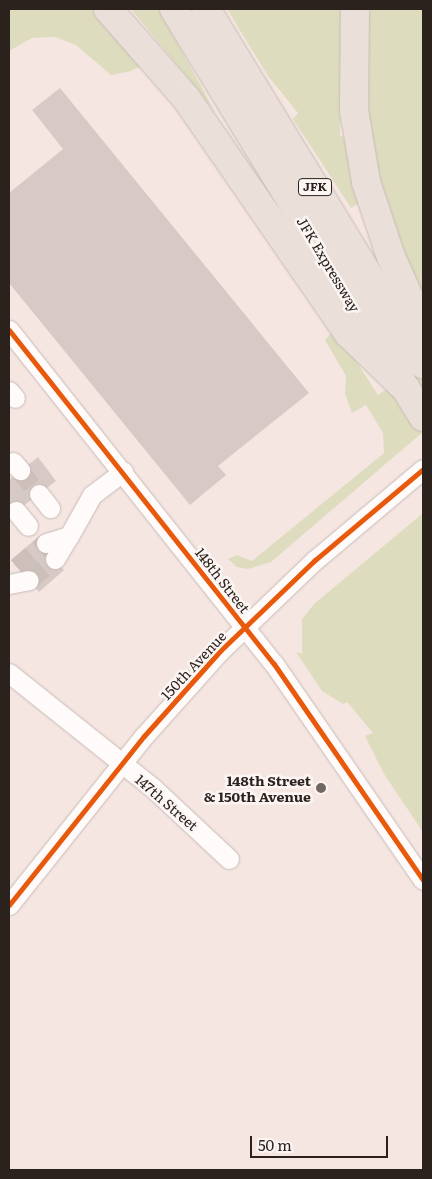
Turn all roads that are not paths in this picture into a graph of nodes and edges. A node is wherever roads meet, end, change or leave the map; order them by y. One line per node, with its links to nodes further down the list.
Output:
1 (108, 9): 8 (highway)
2 (174, 9): 8 (highway, JFK Expressway / JFK)
3 (206, 9): 7 (highway, JFK Expressway / JFK)
4 (355, 9): 5 (highway)
5 (423, 328)
6 (9, 330): 11 (street, 148th Street)
7 (423, 364)
8 (406, 388): 9 (highway, JFK Expressway / JFK)
9 (423, 417)
10 (423, 469): 17 (street, 150th Avenue)
11 (123, 472): 16 (street); 17 (street, 148th Street)
12 (39, 494): 13 (street)
13 (50, 508)
14 (16, 511): 15 (street)
15 (28, 526)
16 (50, 551)
17 (245, 626): 19 (street, 150th Avenue); 21 (street, 148th Street)
18 (9, 673): 19 (street, 147th Street)
19 (123, 763): 20 (street, 147th Street); 22 (street, 150th Avenue)
20 (229, 858)
21 (423, 880)
22 (9, 905)

